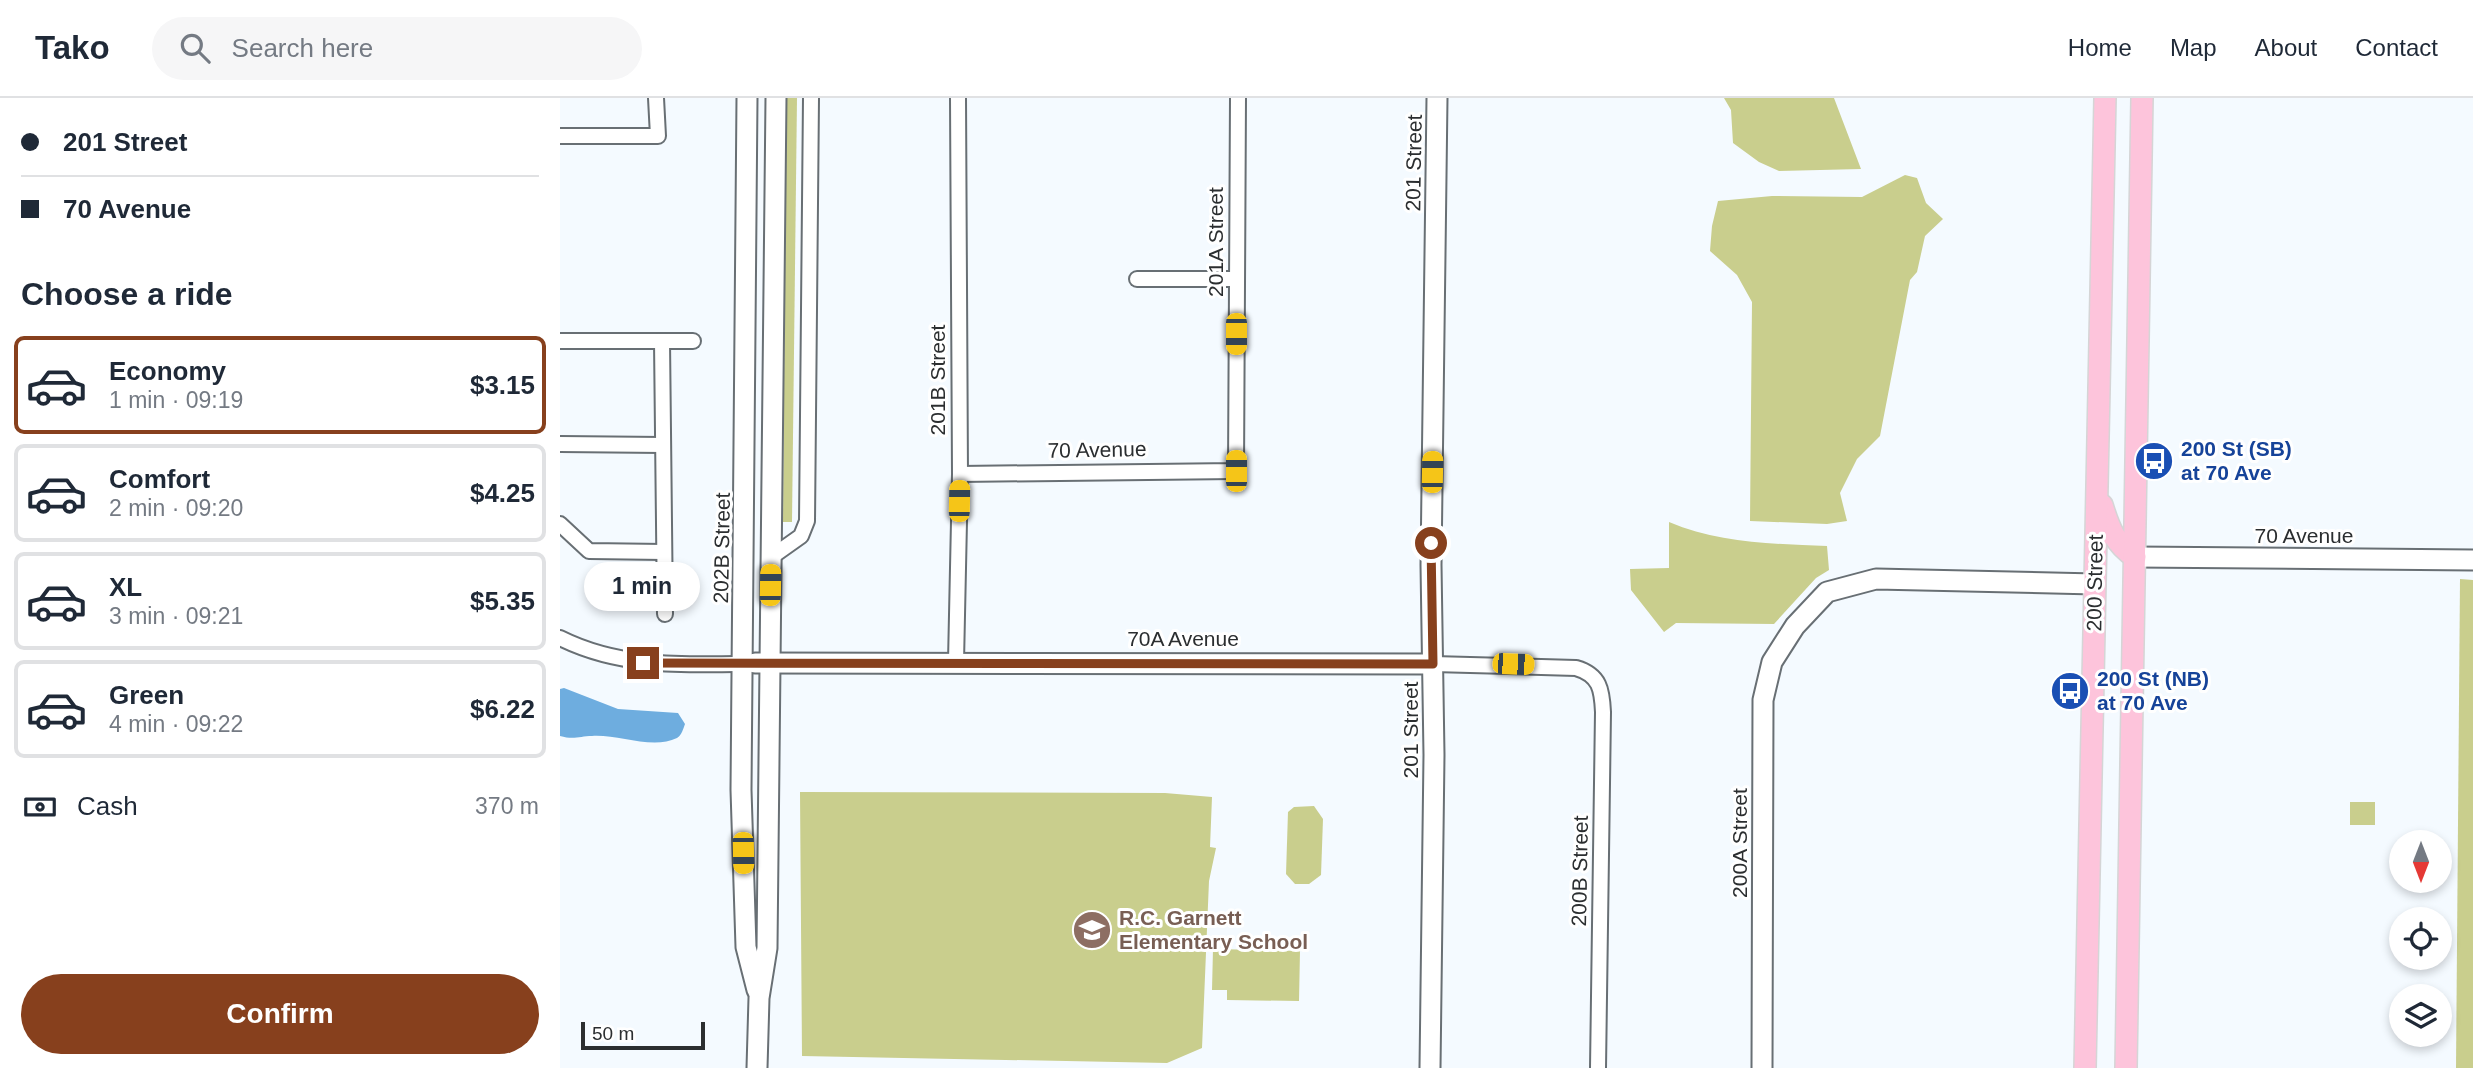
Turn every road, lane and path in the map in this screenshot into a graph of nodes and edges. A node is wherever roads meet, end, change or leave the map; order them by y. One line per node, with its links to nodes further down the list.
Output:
1 (656, 98): 10 (street)
2 (747, 98): 31 (street, 202B Street)
3 (776, 98): 24 (street, 202B Street)
4 (811, 98): 24 (street)
5 (958, 98): 19 (street, 201B Street)
6 (1238, 98): 12 (street, 201A Street)
7 (1437, 98): 32 (street, 201 Street)
8 (2105, 98): 20 (main road, 200 Street)
9 (2142, 98): 23 (main road, 200 Street)
10 (560, 136)
11 (1137, 279): 12 (street)
12 (1237, 279): 18 (street, 201A Street)
13 (560, 341): 14 (street)
14 (662, 341): 15 (street); 17 (street)
15 (694, 341)
16 (560, 444): 17 (street)
17 (663, 445): 22 (street)
18 (1236, 471): 19 (street, 70 Avenue)
19 (960, 474): 29 (street, 201B Street)
20 (2097, 490): 23 (main road); 26 (main road, 200 Street)
21 (560, 524): 22 (street)
22 (664, 552): 27 (street)
23 (2135, 557): 25 (street, 70 Avenue); 40 (main road, 200 Street)
24 (771, 558): 30 (street, 202B Street)
25 (2473, 560)
26 (2095, 584): 38 (street, 200A Street); 39 (main road, 200 Street)
27 (665, 614)
28 (560, 638): 31 (street)
29 (956, 662): 30 (street, 70A Avenue); 32 (street, 70A Avenue)
30 (769, 663): 31 (street); 34 (street, 202B Street)
31 (742, 664): 34 (street, 202B Street)
32 (1433, 664): 33 (street, 70A Avenue); 36 (street, 201 Street)
33 (1594, 677): 37 (street, 200B Street)
34 (759, 998): 35 (street, 202B Street)
35 (757, 1068)
36 (1430, 1068)
37 (1598, 1068)
38 (1762, 1068)
39 (2085, 1068)
40 (2126, 1068)

